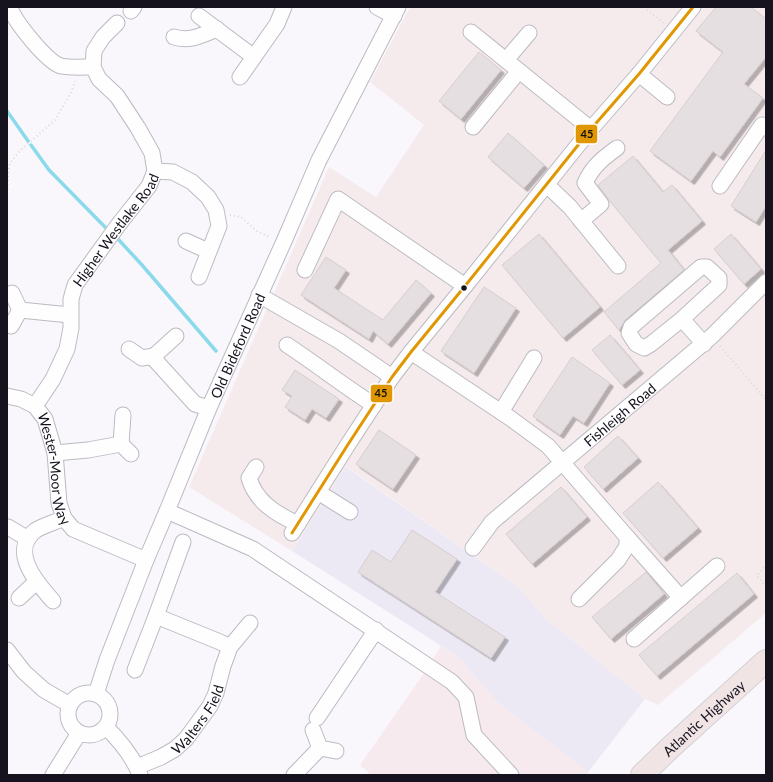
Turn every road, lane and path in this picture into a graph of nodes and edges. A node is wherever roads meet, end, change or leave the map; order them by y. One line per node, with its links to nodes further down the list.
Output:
1 (10, 7): 16 (street)
2 (284, 7): 14 (street)
3 (377, 7): 6 (street)
4 (644, 7): 10 (path)
5 (693, 7): 10 (street)
6 (396, 11): 32 (street, Old Bideford Road)
7 (199, 16): 9 (street)
8 (117, 23): 17 (street)
9 (217, 29): 13 (street); 14 (street)
10 (674, 31): 19 (street)
11 (471, 32): 15 (street)
12 (529, 33): 15 (street)
13 (174, 37)
14 (254, 57): 20 (street)
15 (506, 60): 18 (street)
16 (74, 66): 17 (street); 29 (path)
17 (93, 67): 26 (street, Higher Westlake Road)
18 (519, 71): 22 (street); 24 (street)
19 (639, 74): 21 (street); 24 (street)
20 (240, 77)
21 (667, 97)
22 (472, 127)
23 (766, 128): 28 (street)
24 (591, 129): 27 (street)
25 (617, 148): 31 (street)
26 (155, 171): 30 (street); 43 (street, Higher Westlake Road)
27 (547, 185): 31 (street); 39 (street)
28 (720, 186)
29 (7, 197)
30 (217, 216): 32 (path); 34 (street)
31 (581, 221): 35 (street)
32 (285, 239): 41 (street, Old Bideford Road)
33 (186, 241): 34 (street)
34 (208, 251): 37 (street)
35 (618, 266)
36 (305, 270): 39 (street)
37 (199, 277)
38 (766, 282): 47 (street, Fishleigh Road)
39 (466, 286): 50 (street)
40 (12, 293): 42 (street)
41 (260, 296): 53 (street); 58 (street, Old Bideford Road)
42 (20, 310): 43 (street); 45 (street)
43 (70, 315): 57 (street, Higher Westlake Road)
44 (682, 319): 44 (street); 47 (street)
45 (12, 326)
46 (176, 336): 51 (street)
47 (708, 340): 55 (path); 62 (street, Fishleigh Road)
48 (287, 345): 56 (street)
49 (129, 349): 51 (street)
50 (411, 352): 53 (street); 59 (street)
51 (154, 356): 58 (street)
52 (534, 358): 59 (street)
53 (392, 377): 56 (street)
54 (7, 396): 57 (street, Wester-Moor Way)
55 (766, 400)
56 (374, 405): 64 (street)
57 (35, 406): 61 (street, Wester-Moor Way)
58 (209, 408): 65 (street, Old Bideford Road)
59 (501, 412): 62 (street)
60 (123, 415): 61 (street)
61 (55, 453): 67 (street, Wester-Moor Way)
62 (563, 462): 69 (street); 72 (street, Fishleigh Road)
63 (256, 467): 64 (street)
64 (318, 492): 66 (street)
65 (167, 512): 73 (street, Old Bideford Road); 84 (street)
66 (350, 512)
67 (64, 518): 70 (street); 73 (street, Wester-Moor Way)
68 (8, 527): 70 (street)
69 (627, 536): 79 (street); 80 (street)
70 (28, 539): 76 (street)
71 (183, 542): 82 (street)
72 (473, 548)
73 (146, 560): 91 (street, Old Bideford Road)
74 (766, 564): 77 (path)
75 (718, 566): 79 (street)
76 (36, 582): 78 (street); 81 (street)
77 (766, 586)
78 (20, 598)
79 (681, 598): 85 (street)
80 (579, 599)
81 (53, 601)
82 (156, 616): 86 (street); 89 (street)
83 (250, 623): 86 (street, Walters Field)
84 (372, 628): 90 (street); 95 (street); 100 (street)
85 (634, 639)
86 (230, 647): 97 (street, Walters Field)
87 (7, 650): 92 (street)
88 (766, 661): 101 (highway, Atlantic Highway)
89 (135, 670)
90 (326, 691)
91 (96, 694): 92 (street); 93 (street)
92 (70, 705): 94 (street)
93 (106, 727): 94 (street); 97 (street)
94 (79, 733): 98 (street)
95 (320, 748): 96 (street); 99 (street)
96 (336, 751)
97 (139, 771)
98 (52, 775)
99 (294, 775)
100 (511, 775)
101 (642, 775)

